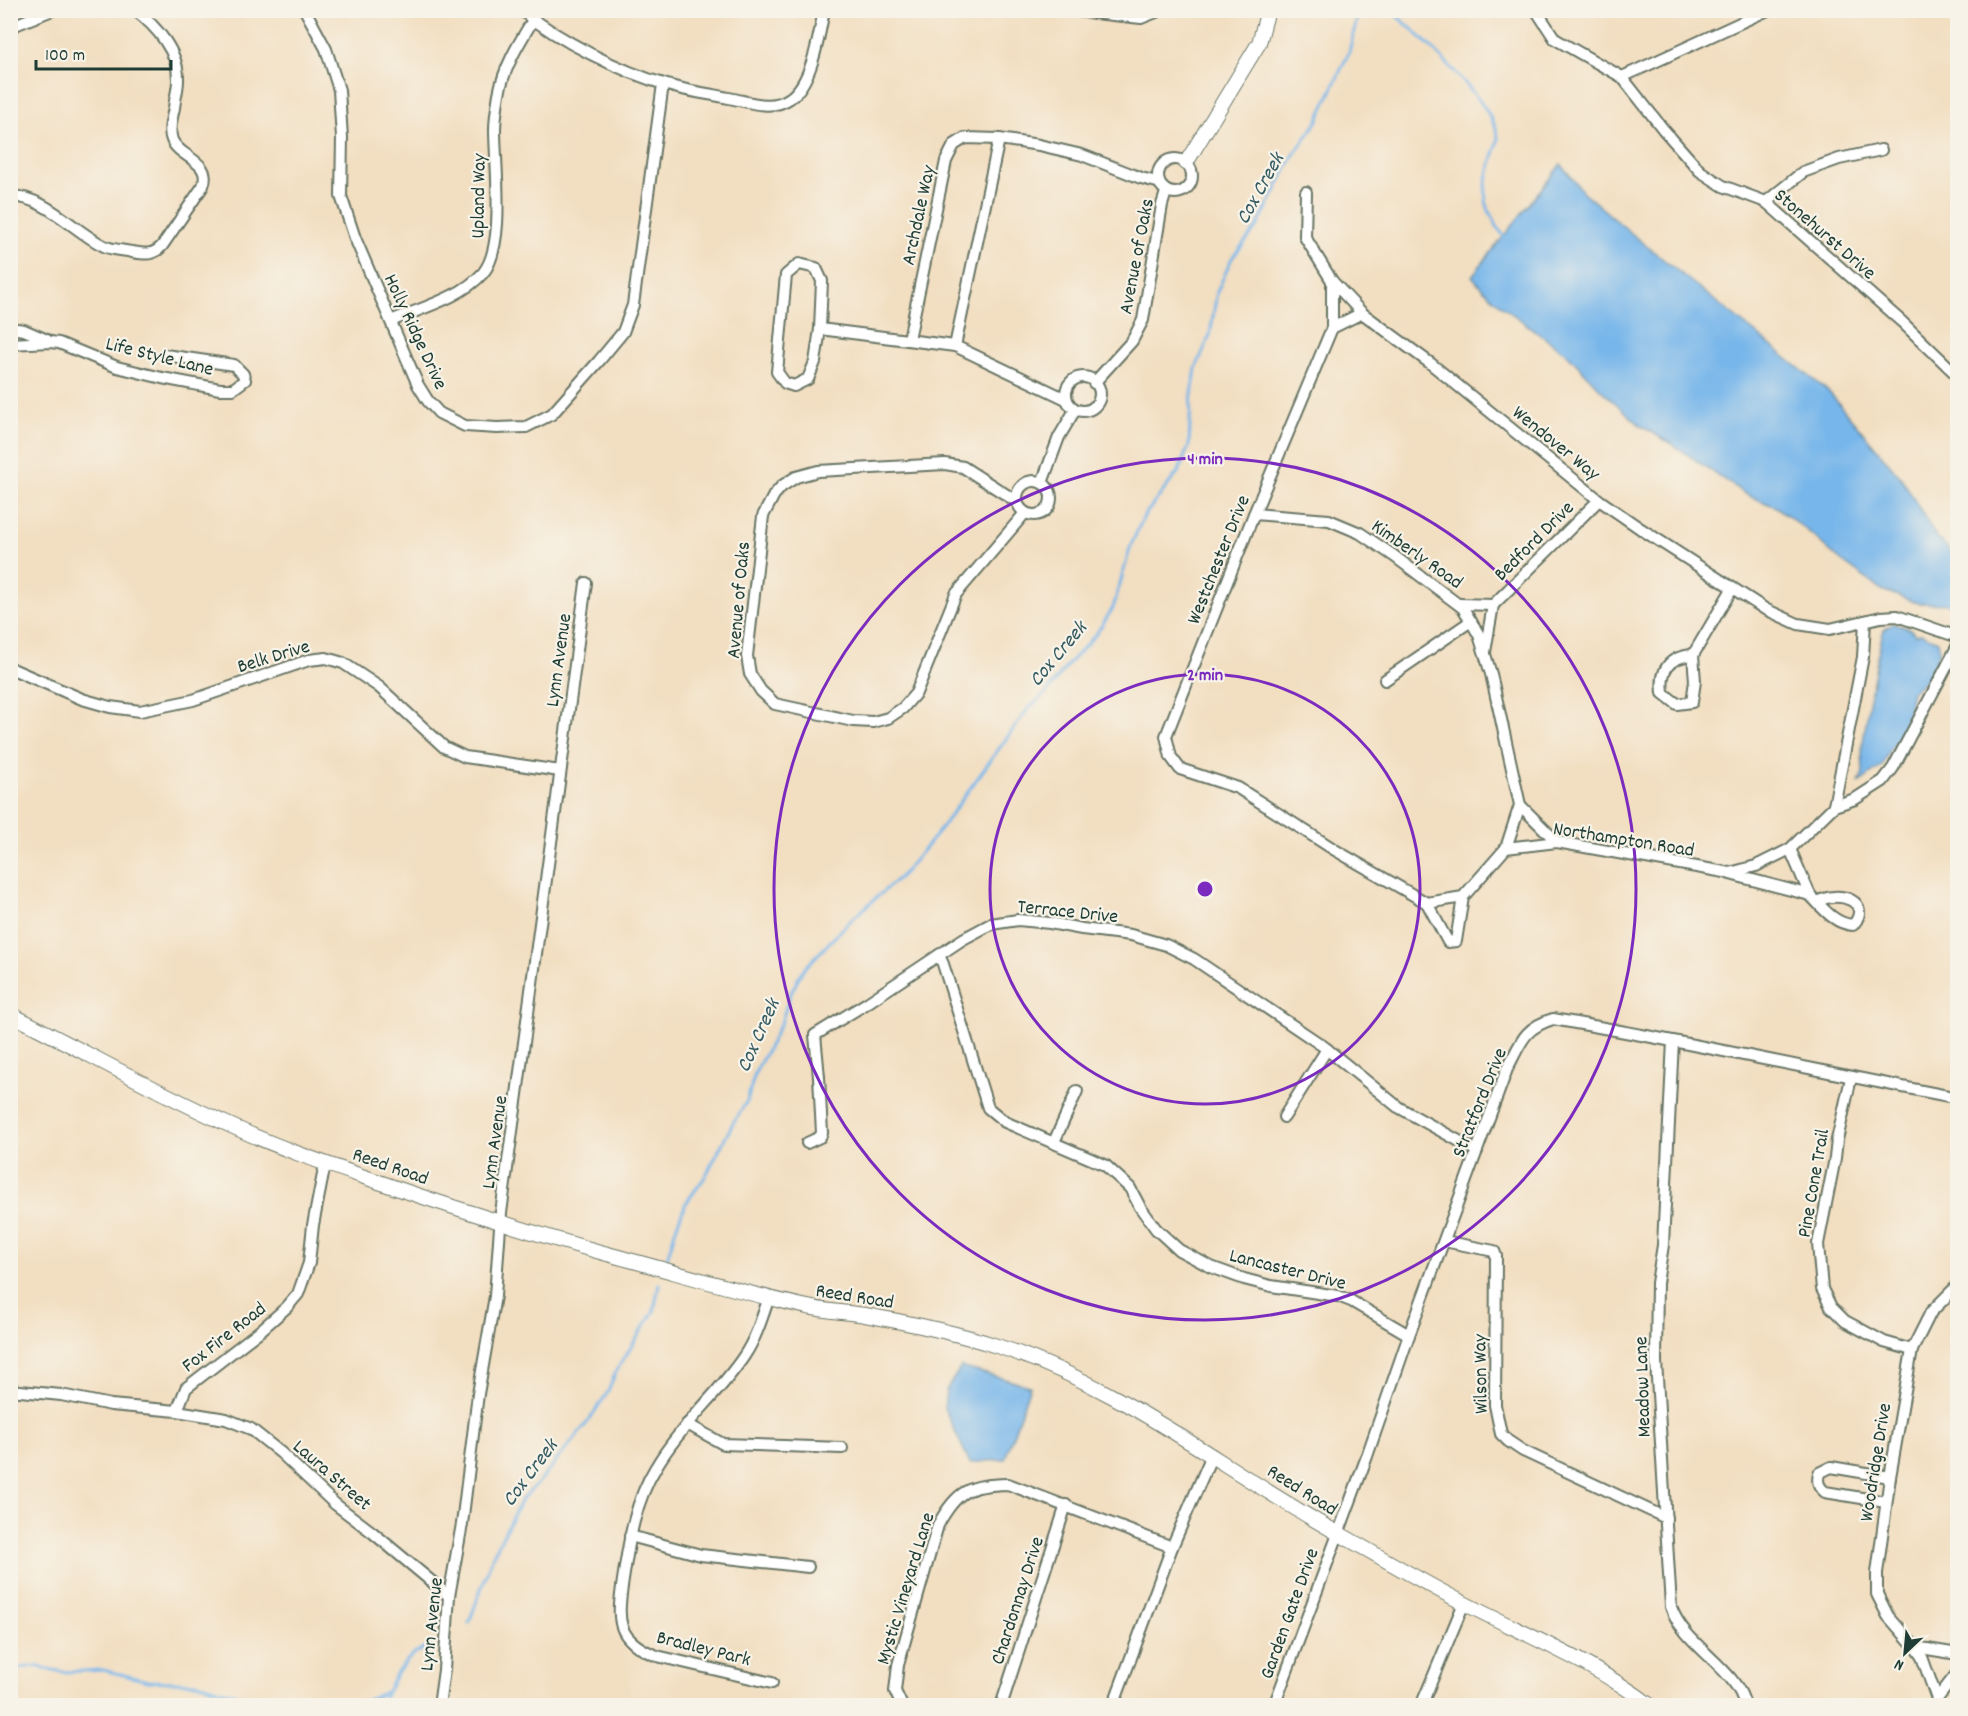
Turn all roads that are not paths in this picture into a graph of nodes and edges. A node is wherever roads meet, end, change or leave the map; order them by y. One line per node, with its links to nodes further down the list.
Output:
1 (52, 10): 12 (street)
2 (135, 10): 21 (street)
3 (305, 10): 25 (street, Holly Ridge Drive)
4 (521, 10): 11 (street)
5 (824, 10): 14 (street)
6 (1067, 10): 7 (street)
7 (1161, 10)
8 (1268, 10): 17 (street)
9 (1536, 10): 13 (street, Stonehurst Drive)
10 (1768, 10): 13 (street)
11 (533, 20): 14 (street); 25 (street, Upland Way)
12 (10, 27)
13 (1622, 77): 22 (street, Stonehurst Drive)
14 (663, 84): 25 (street, Holly Ridge Drive)
15 (999, 139): 18 (street, Archdale Way); 29 (street, Archdale Way); 32 (street)
16 (1881, 150): 22 (street)
17 (1185, 163): 18 (street); 19 (street)
18 (1157, 182): 19 (street)
19 (1167, 192): 35 (street, Avenue of Oaks)
20 (1306, 192): 23 (street, Wendover Way)
21 (10, 196)
22 (1766, 202): 34 (street, Stonehurst Drive)
23 (1332, 281): 24 (street, Wendover Way); 27 (street)
24 (1362, 313): 27 (street); 39 (street, Wendover Way)
25 (390, 321)
26 (10, 328): 30 (street, Life Style Lane)
27 (1332, 328): 42 (street, Westchester Drive)
28 (820, 329): 28 (street); 29 (street)
29 (909, 339): 32 (street)
30 (50, 342): 31 (street, Life Style Lane); 33 (street, Life Style Lane)
31 (10, 344)
32 (955, 346): 36 (street)
33 (165, 355)
34 (1958, 376)
35 (1094, 383): 36 (street); 37 (street)
36 (1066, 399): 37 (street)
37 (1075, 410): 38 (street)
38 (1041, 483): 40 (street); 41 (street)
39 (1599, 500): 44 (street, Wendover Way); 46 (street, Bedford Drive)
40 (1016, 501): 41 (street); 41 (street, Avenue of Oaks)
41 (1024, 513)
42 (1254, 514): 45 (street, Kimberly Road); 63 (street, Westchester Drive)
43 (586, 583): 55 (street, Lynn Avenue)
44 (1732, 589): 48 (street, Wendover Way); 52 (street)
45 (1459, 604): 46 (street, Bedford Drive); 47 (street, Kimberly Road)
46 (1493, 604): 51 (street, Bedford Drive)
47 (1471, 621): 51 (street, Kimberly Road); 54 (street)
48 (1865, 621): 49 (street); 57 (street)
49 (1958, 637)
50 (1958, 645): 57 (street, Northampton Road)
51 (1484, 653): 56 (street, Kimberly Road)
52 (1693, 655): 52 (street)
53 (10, 668): 55 (street, Belk Drive)
54 (1385, 680)
55 (560, 771): 76 (street, Lynn Avenue)
56 (1520, 805): 58 (street); 59 (street)
57 (1834, 806): 60 (street, Northampton Road)
58 (1557, 842): 59 (street, Northampton Road); 61 (street, Northampton Road)
59 (1506, 848): 62 (street)
60 (1790, 849): 61 (street, Northampton Road); 61 (street, Northampton Road)
61 (1730, 873)
62 (1463, 897): 63 (street); 63 (street)
63 (1427, 903)
64 (939, 955): 67 (street, Terrace Drive); 72 (street, Lancaster Drive); 73 (street, Terrace Drive)
65 (12, 1017): 75 (street, Reed Road)
66 (1673, 1041): 68 (street, Stratford Drive); 74 (street, Stratford Drive); 90 (street, Meadow Lane)
67 (1327, 1049): 71 (street); 74 (street, Terrace Drive)
68 (1851, 1078): 70 (street, Stratford Drive); 81 (street, Pine Cone Trail)
69 (1077, 1091): 72 (street)
70 (1958, 1098)
71 (1284, 1117)
72 (1054, 1142): 80 (street, Lancaster Drive)
73 (807, 1143)
74 (1476, 1151): 77 (street, Stratford Drive)
75 (325, 1164): 76 (street, Reed Road); 83 (street, Fox Fire Road)
76 (501, 1223): 79 (street, Reed Road); 95 (street, Lynn Avenue)
77 (1444, 1241): 80 (street, Stratford Drive); 90 (street, Wilson Way)
78 (1958, 1285): 81 (street, Woodridge Drive)
79 (769, 1297): 84 (street, Bradley Park); 86 (street, Reed Road)
80 (1409, 1335): 91 (street, Stratford Drive)
81 (1912, 1350): 87 (street, Woodridge Drive)
82 (10, 1390): 83 (street)
83 (177, 1412): 95 (street, Laura Street)
84 (687, 1424): 85 (street); 92 (street, Bradley Park)
85 (842, 1448)
86 (1212, 1455): 91 (street, Reed Road); 93 (street)
87 (1890, 1477): 88 (street, Woodridge Drive); 88 (street)
88 (1886, 1502): 97 (street, Woodridge Drive)
89 (1066, 1505): 93 (street, Mystic Vineyard Lane); 103 (street, Mystic Vineyard Lane); 104 (street, Chardonnay Drive)
90 (1666, 1518): 109 (street, Meadow Lane)
91 (1337, 1533): 96 (street, Reed Road); 106 (street, Garden Gate Drive)
92 (630, 1536): 94 (street); 100 (street, Bradley Park)
93 (1172, 1547): 105 (street)
94 (808, 1567)
95 (449, 1596): 102 (street, Lynn Avenue)
96 (1464, 1603): 107 (street); 108 (street, Reed Road)
97 (1915, 1647): 98 (street); 101 (street, Woodridge Drive)
98 (1958, 1654)
99 (1958, 1672): 101 (street)
100 (772, 1683)
101 (1937, 1702)
102 (439, 1706)
103 (902, 1706)
104 (1001, 1706)
105 (1113, 1706)
106 (1274, 1706)
107 (1421, 1706)
108 (1652, 1706)
109 (1745, 1706)

